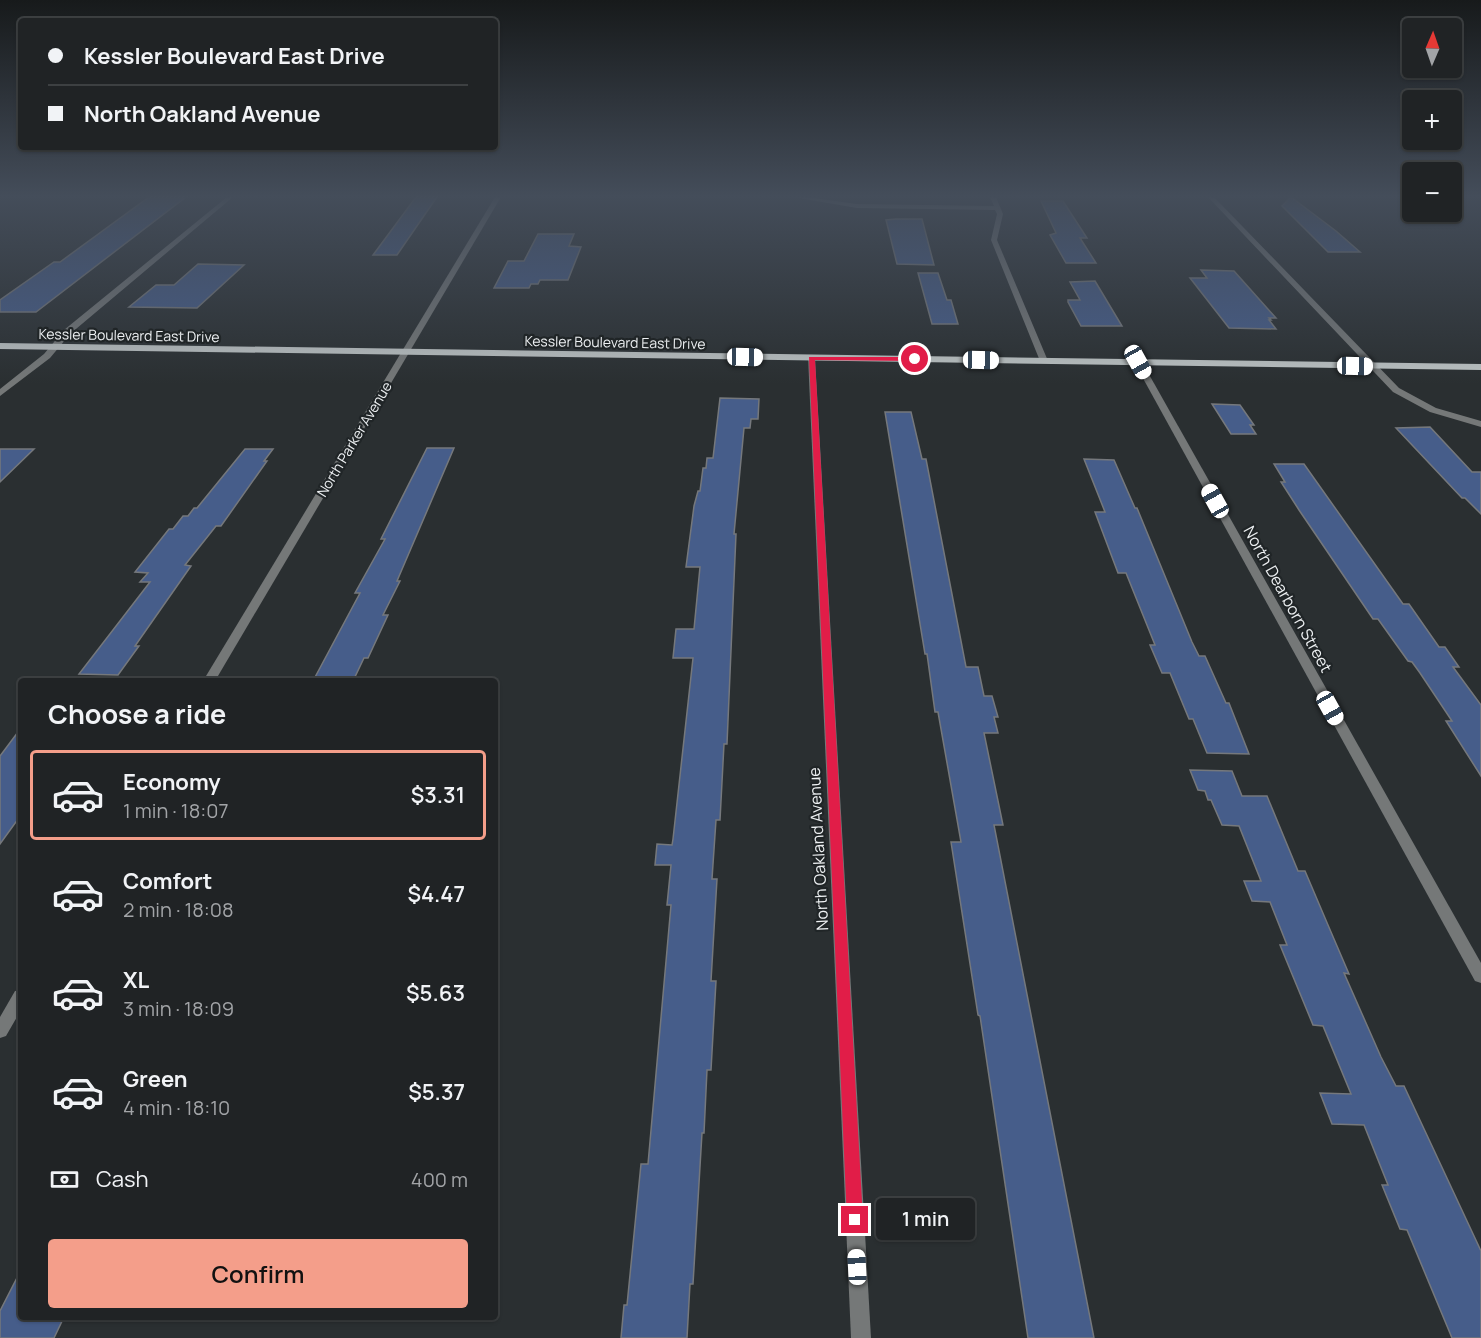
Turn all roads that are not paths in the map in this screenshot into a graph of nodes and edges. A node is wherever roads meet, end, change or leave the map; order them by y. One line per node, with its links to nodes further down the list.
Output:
1 (155, 259): 6 (street)
2 (461, 259): 7 (street, North Parker Avenue)
3 (1002, 259): 9 (street)
4 (1271, 259): 11 (street)
5 (0, 346): 6 (main road, Kessler Boulevard East Drive)
6 (53, 347): 7 (main road, Kessler Boulevard East Drive); 13 (street)
7 (406, 352): 8 (main road, Kessler Boulevard East Drive); 15 (street, North Parker Avenue)
8 (811, 358): 9 (main road, Kessler Boulevard East Drive); 19 (street, North Oakland Avenue)
9 (1044, 361): 10 (main road, Kessler Boulevard East Drive)
10 (1138, 362): 11 (main road, Kessler Boulevard East Drive); 16 (street, North Dearborn Street)
11 (1374, 366): 12 (main road, Kessler Boulevard East Drive); 14 (street)
12 (1481, 367)
13 (0, 393)
14 (1481, 424)
15 (211, 678)
16 (1481, 977)
17 (18, 1001): 18 (street)
18 (0, 1031)
19 (861, 1338)

